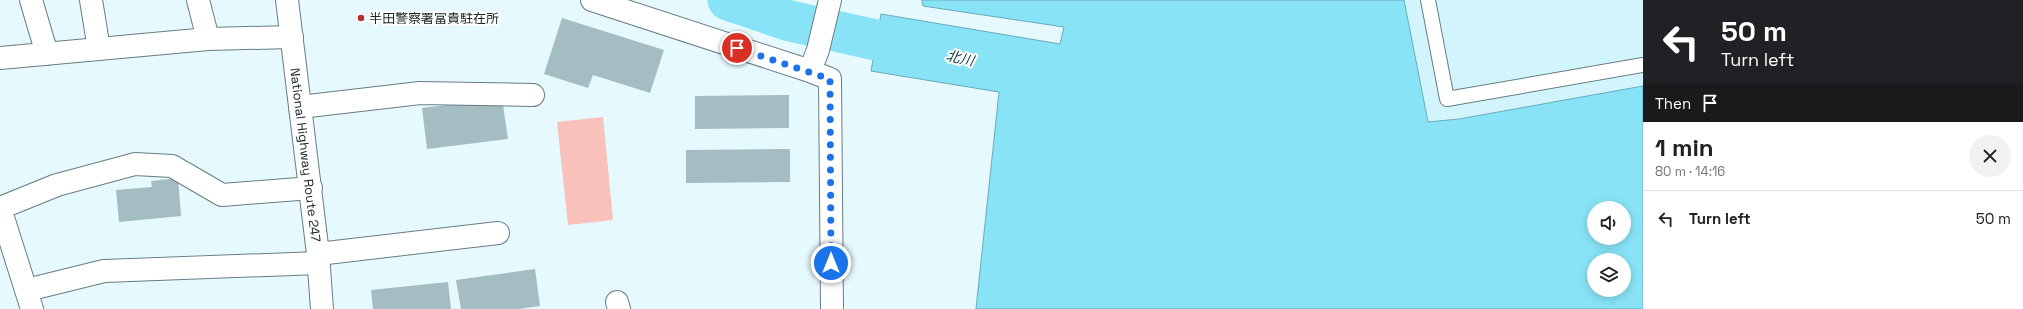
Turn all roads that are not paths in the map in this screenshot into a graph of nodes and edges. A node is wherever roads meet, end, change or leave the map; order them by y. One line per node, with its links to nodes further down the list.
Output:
1 (31, 0): 11 (main road)
2 (91, 0): 10 (main road)
3 (198, 0): 9 (main road)
4 (287, 0): 8 (main road, National Highway Route 247)
5 (592, 0): 14 (main road)
6 (1428, 0): 13 (lane)
7 (829, 2): 14 (main road)
8 (292, 37): 9 (main road); 16 (main road, National Highway Route 247)
9 (208, 39): 10 (main road)
10 (99, 49): 11 (main road)
11 (48, 54): 12 (main road)
12 (0, 58)
13 (1643, 64)
14 (810, 71): 23 (main road)
15 (533, 95): 16 (main road)
16 (300, 107): 17 (main road, National Highway Route 247)
17 (311, 188): 18 (main road); 20 (main road, National Highway Route 247)
18 (0, 208): 21 (main road)
19 (498, 233): 20 (main road)
20 (319, 258): 21 (main road); 22 (main road, National Highway Route 247)
21 (30, 300)
22 (322, 309)
23 (832, 309)

